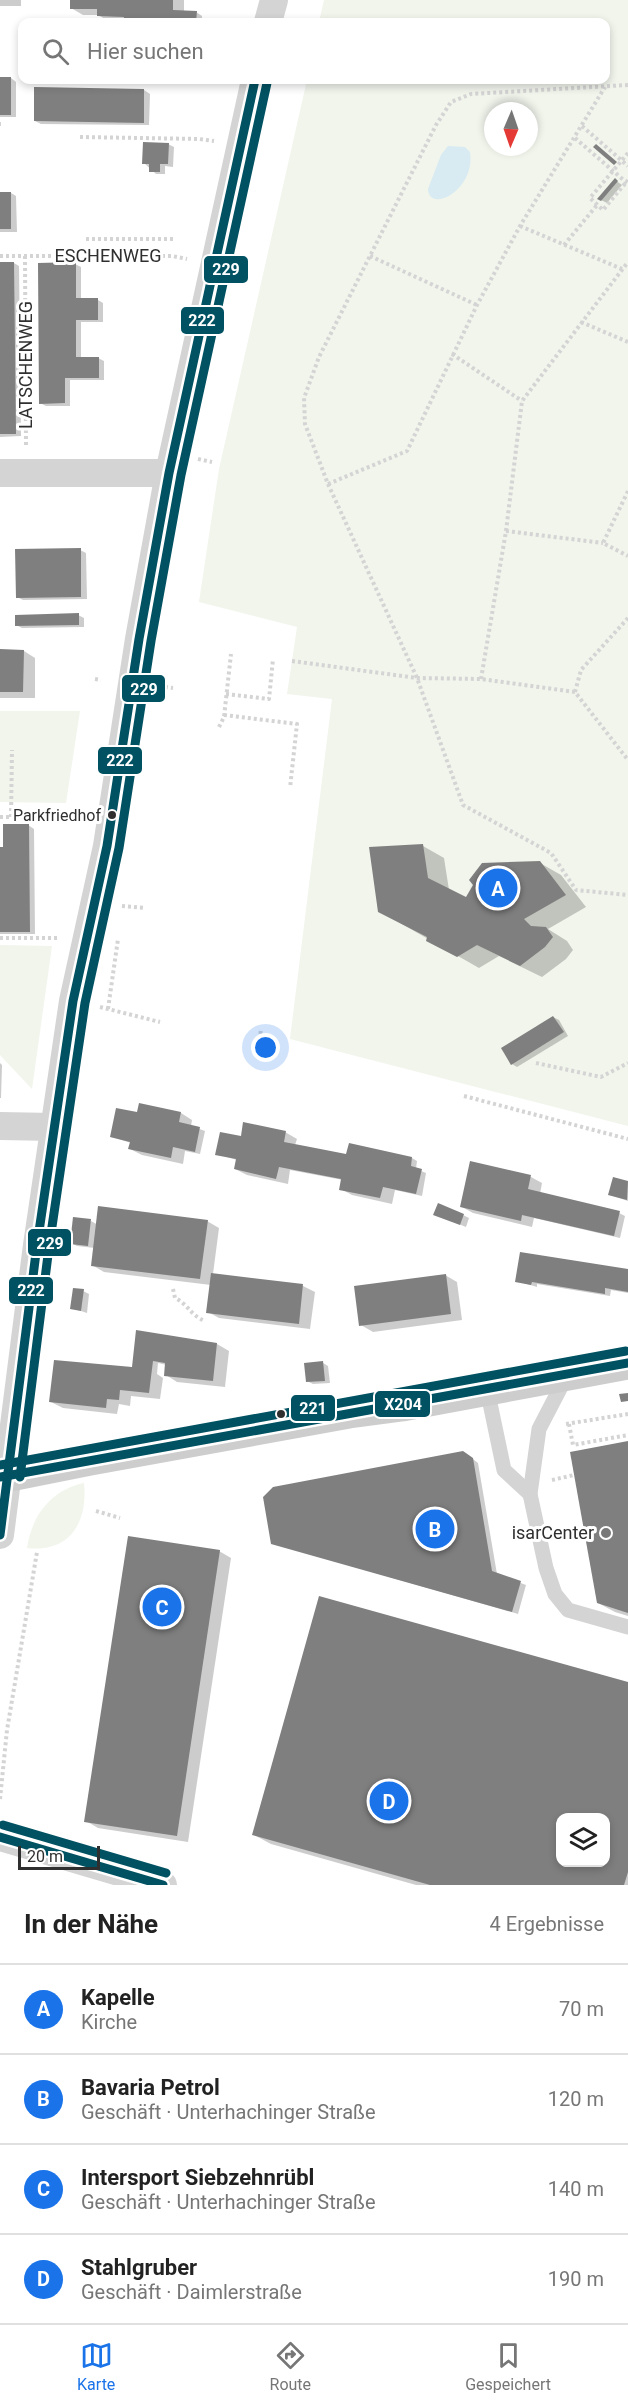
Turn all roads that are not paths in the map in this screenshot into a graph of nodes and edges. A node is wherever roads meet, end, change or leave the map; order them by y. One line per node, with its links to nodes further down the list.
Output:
1 (274, 0): 2 (street)
2 (269, 18)
3 (254, 84): 5 (street)
4 (13, 473): 5 (street)
5 (169, 473): 7 (street)
6 (0, 1126): 7 (street)
7 (54, 1127): 11 (street)
8 (628, 1363): 9 (main road)
9 (567, 1374): 10 (main road); 12 (lane)
10 (487, 1389): 11 (main road); 12 (lane)
11 (4, 1477): 13 (street)
12 (530, 1494): 14 (lane)
13 (0, 1534)
14 (628, 1627)
15 (0, 1838): 16 (street)
16 (164, 1885)

